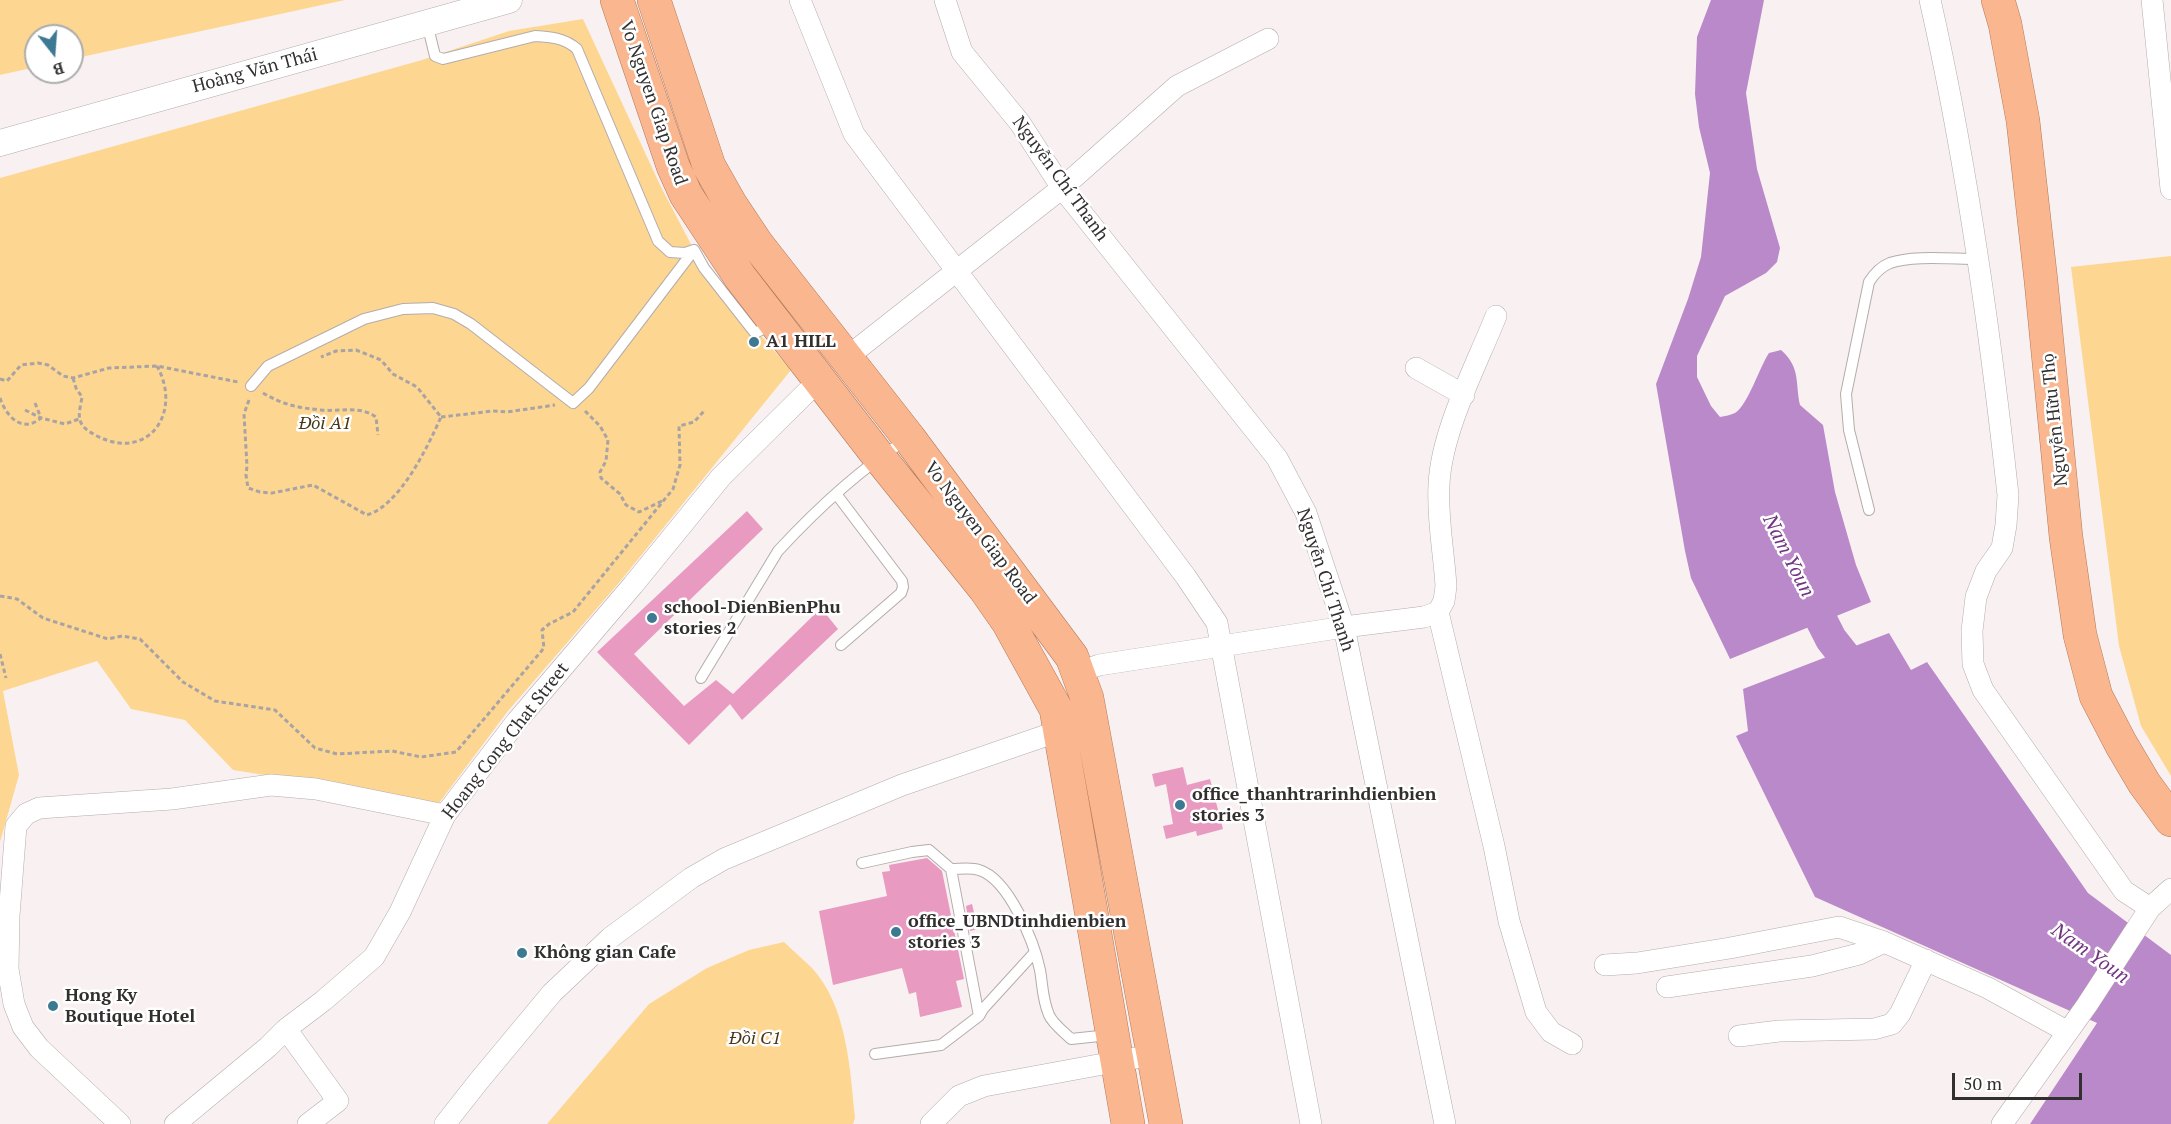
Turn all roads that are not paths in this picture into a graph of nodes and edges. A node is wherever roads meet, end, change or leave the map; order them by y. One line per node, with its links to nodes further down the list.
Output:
1 (509, 0): 9 (street, Hoàng Văn Thái)
2 (617, 0): 18 (highway, Vo Nguyen Giap Road)
3 (654, 0): 19 (highway, Vo Nguyen Giap Road)
4 (800, 0): 16 (street)
5 (945, 0): 12 (street, Nguyễn Chí Thanh)
6 (1930, 0): 15 (street)
7 (1998, 0): 36 (highway, Nguyễn Hữu Thọ)
8 (2152, 0): 13 (street)
9 (427, 23): 11 (street, Hoàng Văn Thái); 14 (lane)
10 (1268, 39): 12 (street)
11 (0, 143)
12 (1062, 188): 16 (street); 29 (street, Nguyễn Chí Thanh)
13 (2171, 189)
14 (694, 250): 18 (lane); 22 (lane)
15 (1977, 259): 27 (lane); 41 (street)
16 (956, 271): 19 (street); 31 (street)
17 (1496, 316): 23 (street)
18 (776, 323): 21 (highway, Vo Nguyen Giap Road)
19 (846, 358): 21 (highway); 24 (highway, Vo Nguyen Giap Road)
20 (1416, 368): 23 (street)
21 (819, 380): 25 (highway, Vo Nguyen Giap Road); 35 (street, Hoang Cong Chat Street)
22 (251, 386)
23 (1464, 395): 28 (street)
24 (909, 438): 25 (lane); 32 (highway, Vo Nguyen Giap Road)
25 (879, 457): 26 (lane); 34 (highway, Vo Nguyen Giap Road)
26 (837, 495): 30 (lane); 33 (lane)
27 (1869, 510)
28 (1438, 612): 29 (street); 52 (street)
29 (1344, 627): 31 (street); 64 (street, Nguyễn Chí Thanh)
30 (841, 645)
31 (1221, 647): 32 (street); 63 (street)
32 (1077, 673): 40 (highway, Vo Nguyen Giap Road)
33 (701, 678)
34 (1059, 731): 42 (highway, Vo Nguyen Giap Road); 60 (street)
35 (445, 815): 49 (street, Hoang Cong Chat Street); 57 (street)
36 (2171, 820)
37 (862, 862): 38 (lane)
38 (951, 870): 44 (lane); 48 (lane)
39 (2171, 889): 41 (street)
40 (1125, 907): 42 (highway); 55 (highway, Vo Nguyen Giap Road)
41 (2147, 912): 50 (street)
42 (1090, 913): 53 (highway, Vo Nguyen Giap Road)
43 (1884, 942): 45 (street); 46 (street); 47 (street)
44 (1035, 952): 48 (lane); 53 (lane)
45 (1926, 960): 50 (street); 51 (street)
46 (1605, 965)
47 (1667, 987)
48 (979, 1016): 54 (lane)
49 (286, 1029): 58 (street, Hoang Cong Chat Street); 59 (street)
50 (2068, 1032): 65 (street)
51 (1739, 1036)
52 (1572, 1044)
53 (1114, 1048): 55 (street); 56 (street); 61 (highway, Vo Nguyen Giap Road)
54 (875, 1053)
55 (1152, 1055): 62 (highway, Vo Nguyen Giap Road)
56 (932, 1123)
57 (120, 1124)
58 (176, 1124)
59 (308, 1124)
60 (445, 1124)
61 (1128, 1124)
62 (1166, 1124)
63 (1311, 1124)
64 (1444, 1124)
65 (2002, 1124)

